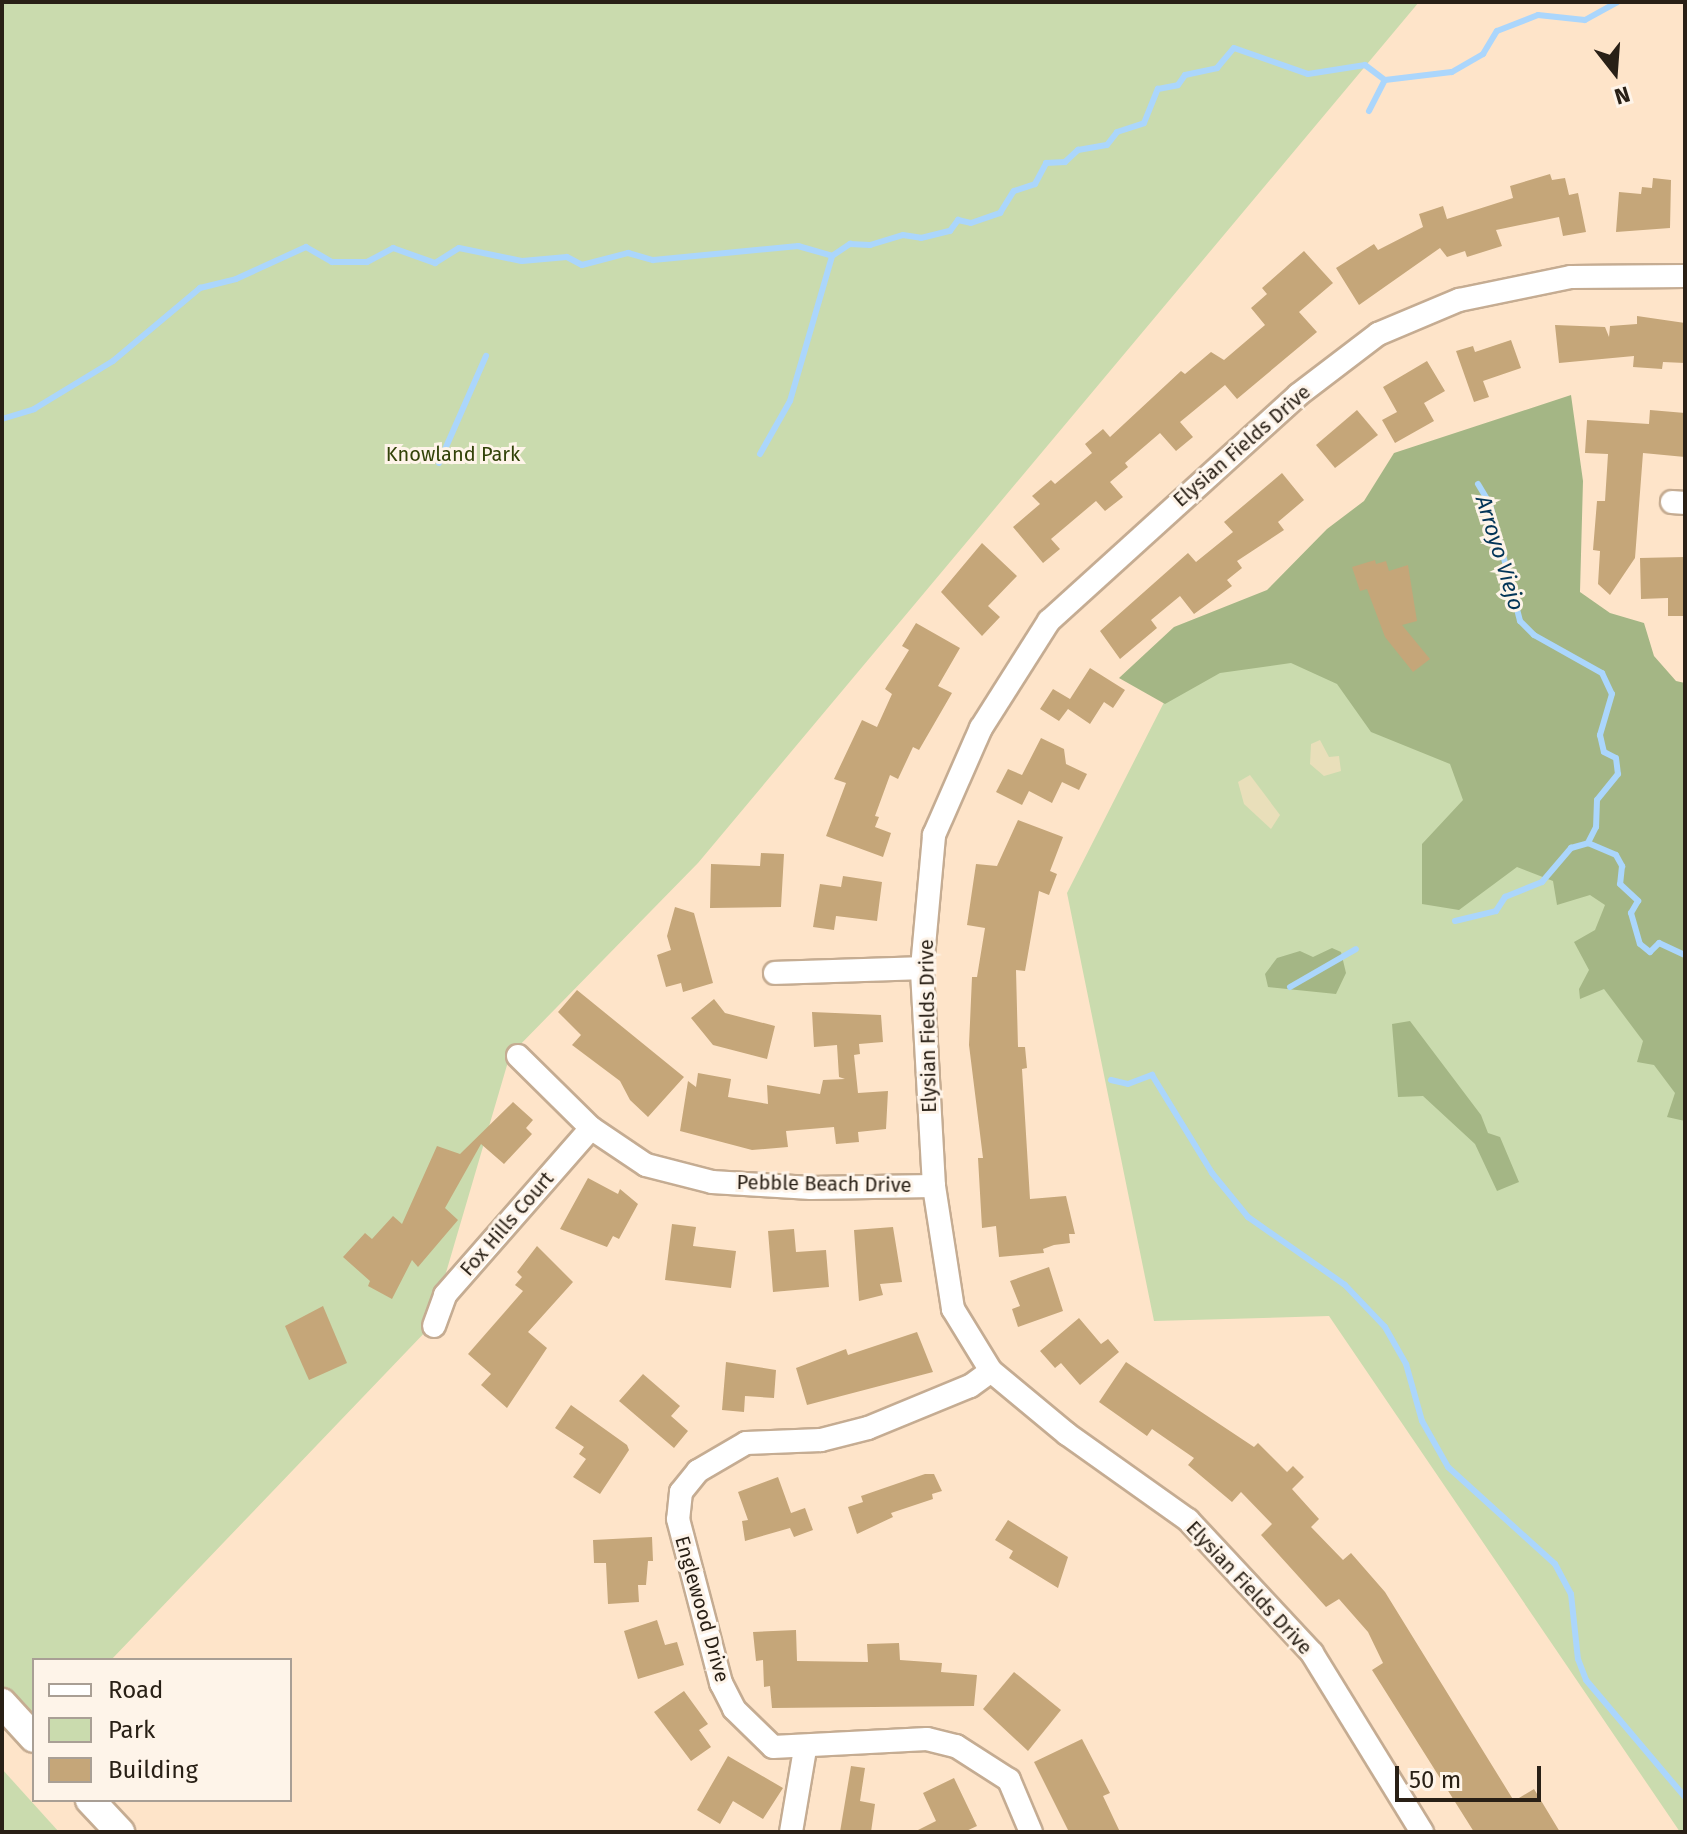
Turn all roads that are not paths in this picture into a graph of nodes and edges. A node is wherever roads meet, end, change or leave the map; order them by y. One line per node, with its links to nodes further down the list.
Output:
1 (1685, 276): 2 (street, Elysian Fields Drive)
2 (922, 968): 3 (street); 6 (street, Elysian Fields Drive)
3 (775, 973)
4 (518, 1056): 5 (street, Pebble Beach Drive)
5 (591, 1128): 6 (street, Pebble Beach Drive); 7 (street, Fox Hills Court)
6 (934, 1186): 8 (street, Elysian Fields Drive)
7 (434, 1326)
8 (991, 1371): 11 (street, Englewood Drive); 16 (street, Elysian Fields Drive)
9 (2, 1703): 10 (main road)
10 (32, 1736)
11 (805, 1749): 14 (street); 15 (street, Englewood Drive)
12 (92, 1802): 13 (main road)
13 (120, 1832)
14 (791, 1832)
15 (1031, 1832)
16 (1422, 1832)

